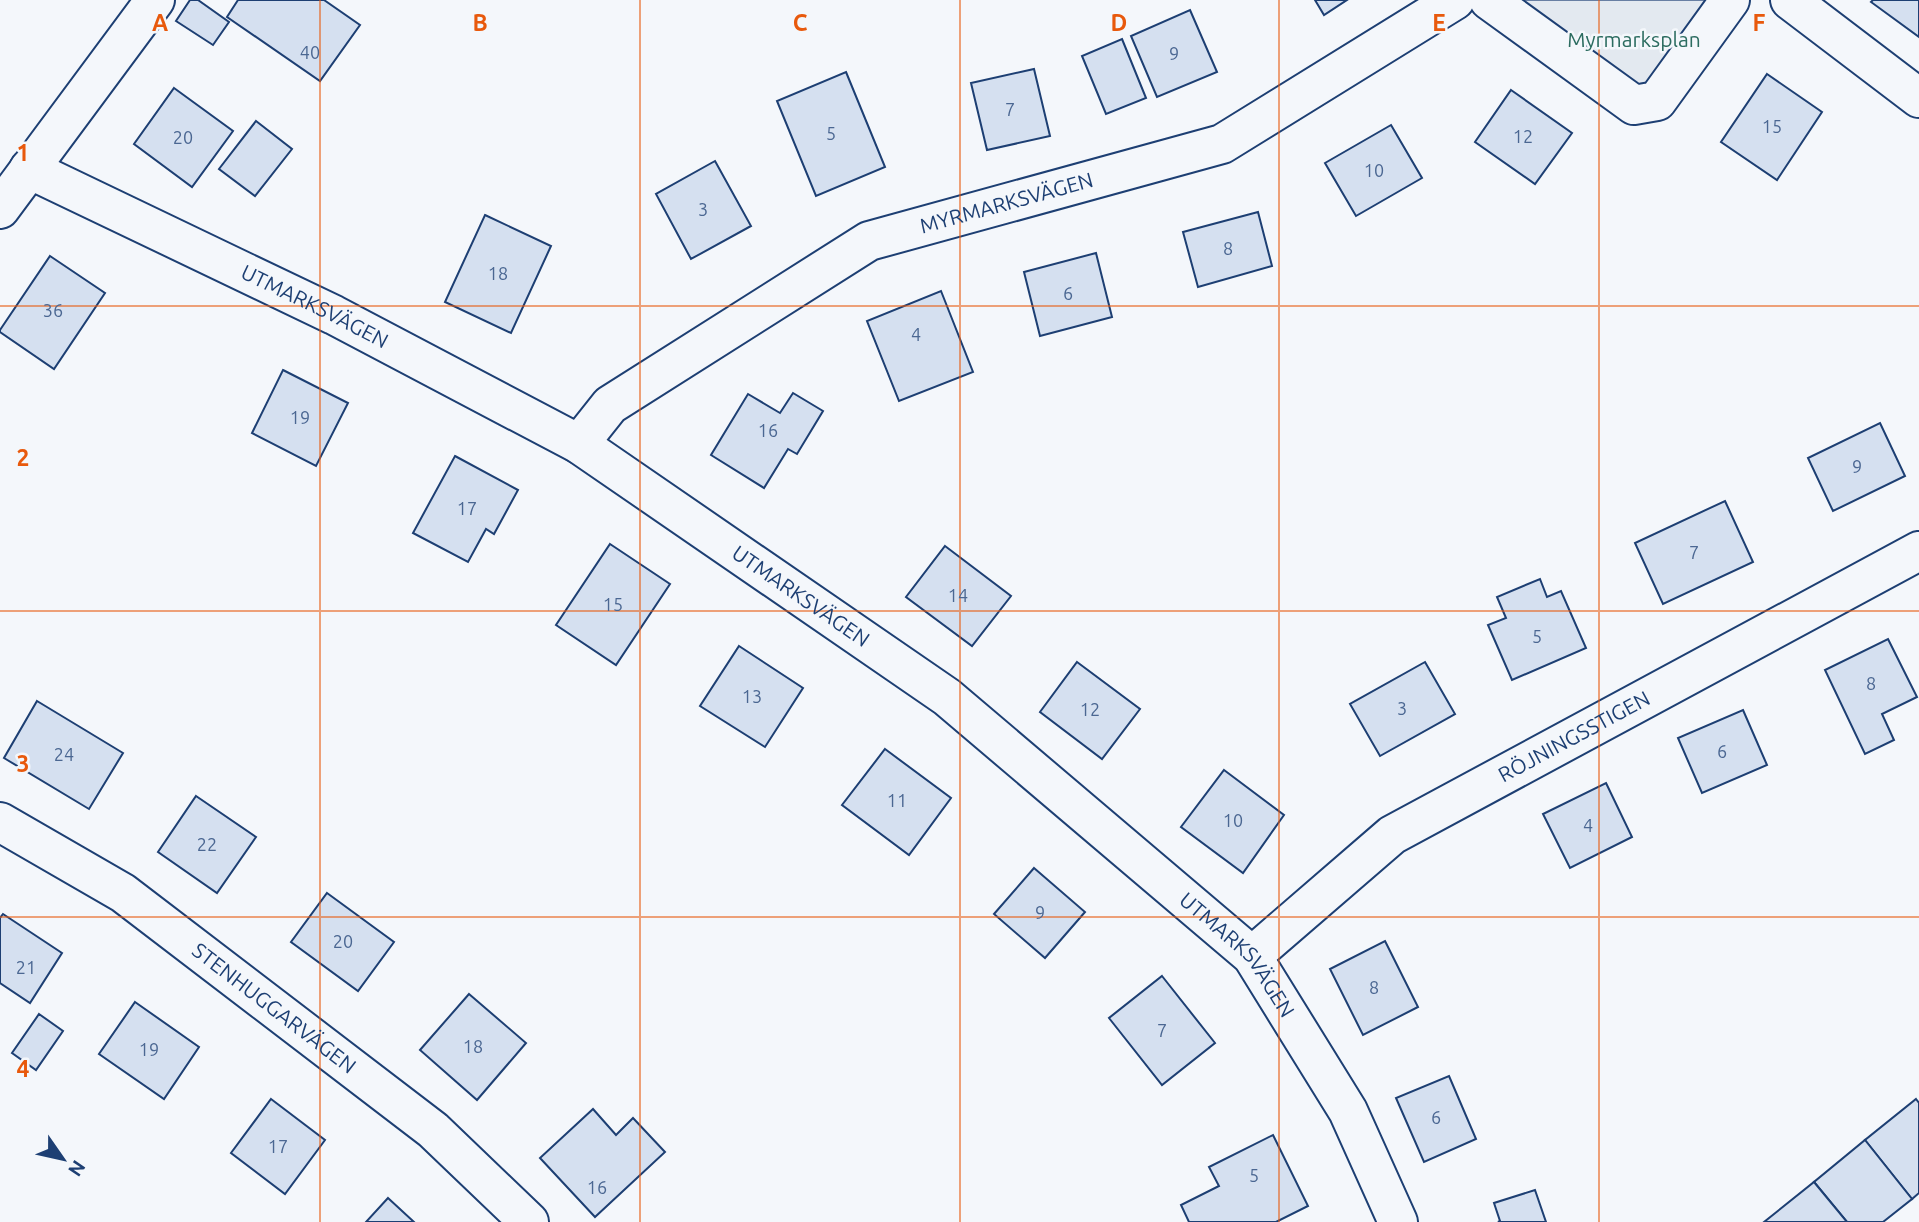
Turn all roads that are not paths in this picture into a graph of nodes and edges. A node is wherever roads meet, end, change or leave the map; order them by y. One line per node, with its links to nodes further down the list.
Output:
1 (155, 0): 7 (street)
2 (1455, 0): 9 (street, MYRMARKSVÄGEN)
3 (1489, 0): 4 (street)
4 (1731, 0)
5 (1790, 0): 6 (street)
6 (1919, 98)
7 (29, 169): 8 (street); 9 (street, UTMARKSVÄGEN)
8 (0, 209)
9 (579, 444): 12 (street, UTMARKSVÄGEN)
10 (1919, 551): 12 (street, RÖJNINGSSTIGEN)
11 (0, 822): 13 (street, STENHUGGARVÄGEN)
12 (1252, 956): 14 (street, UTMARKSVÄGEN)
13 (529, 1222)
14 (1398, 1222)

